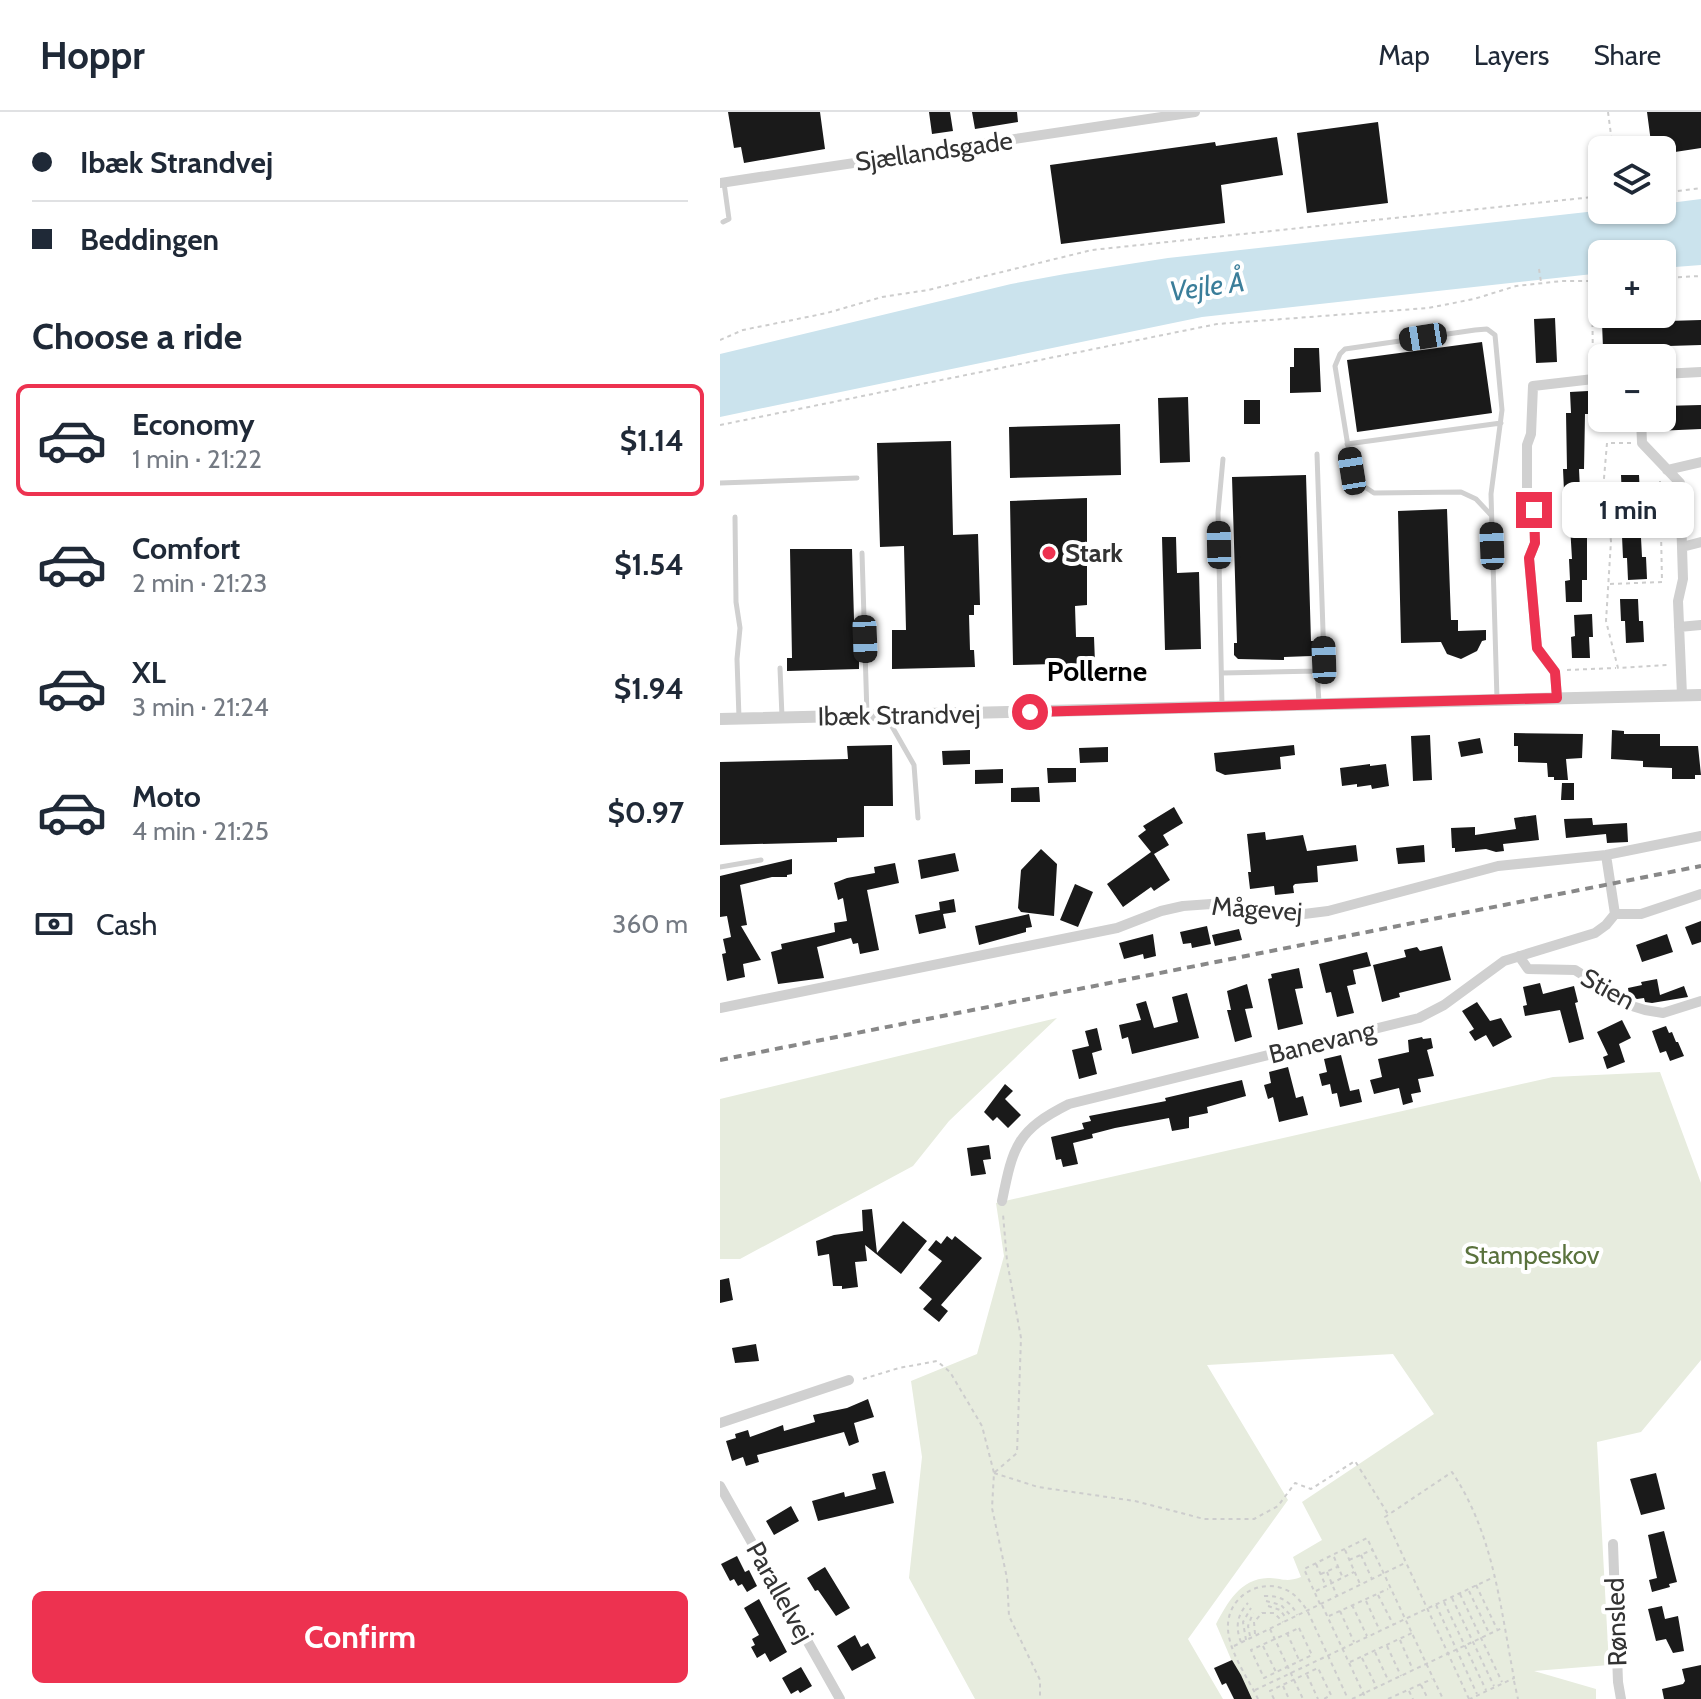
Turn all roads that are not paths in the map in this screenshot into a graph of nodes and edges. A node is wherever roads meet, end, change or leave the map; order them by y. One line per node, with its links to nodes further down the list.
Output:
1 (1195, 112): 2 (street, Sjællandsgade)
2 (722, 183): 3 (lane)
3 (723, 222)
4 (1701, 372): 5 (street)
5 (1676, 373)
6 (1588, 380): 28 (street)
7 (1501, 423): 9 (lane); 9 (lane); 16 (lane)
8 (1642, 432): 13 (street)
9 (1347, 444): 16 (lane)
10 (1317, 454): 24 (lane)
11 (1223, 459): 25 (lane)
12 (1701, 462): 13 (street)
13 (1667, 470): 19 (street)
14 (857, 478): 15 (lane)
15 (720, 483)
16 (1491, 515): 29 (lane)
17 (735, 517): 36 (lane)
18 (1701, 542): 19 (street)
19 (1682, 547): 22 (street)
20 (862, 553): 33 (lane)
21 (1701, 625): 22 (street)
22 (1679, 627): 26 (street)
23 (780, 668): 34 (lane)
24 (1317, 671): 25 (lane); 30 (lane)
25 (1221, 673): 31 (lane)
26 (1682, 695): 27 (street, Ibæk Strandvej); 28 (street, Ibæk Strandvej)
27 (1701, 695)
28 (1557, 698): 29 (street, Ibæk Strandvej)
29 (1497, 700): 30 (street, Ibæk Strandvej)
30 (1319, 704): 31 (street, Ibæk Strandvej)
31 (1222, 707): 32 (street, Ibæk Strandvej)
32 (886, 715): 33 (street, Ibæk Strandvej); 37 (lane)
33 (867, 716): 34 (street, Ibæk Strandvej)
34 (783, 718): 36 (street, Ibæk Strandvej)
35 (720, 719): 36 (street, Ibæk Strandvej)
36 (739, 719)
37 (918, 818)
38 (1701, 836): 39 (street, Mågevej)
39 (1606, 855): 43 (street); 46 (street, Mågevej)
40 (761, 860): 41 (lane)
41 (720, 867)
42 (1701, 894): 43 (street)
43 (1615, 914): 44 (street, Banevang)
44 (1519, 956): 45 (street, Stien); 47 (street, Banevang)
45 (1701, 1001)
46 (720, 1008)
47 (1002, 1201)
48 (849, 1380): 49 (street)
49 (720, 1423)
50 (720, 1486): 52 (street, Parallelvej)
51 (1613, 1544): 54 (street, Rønsled)
52 (838, 1695): 53 (street)
53 (825, 1699)
54 (1621, 1699)

